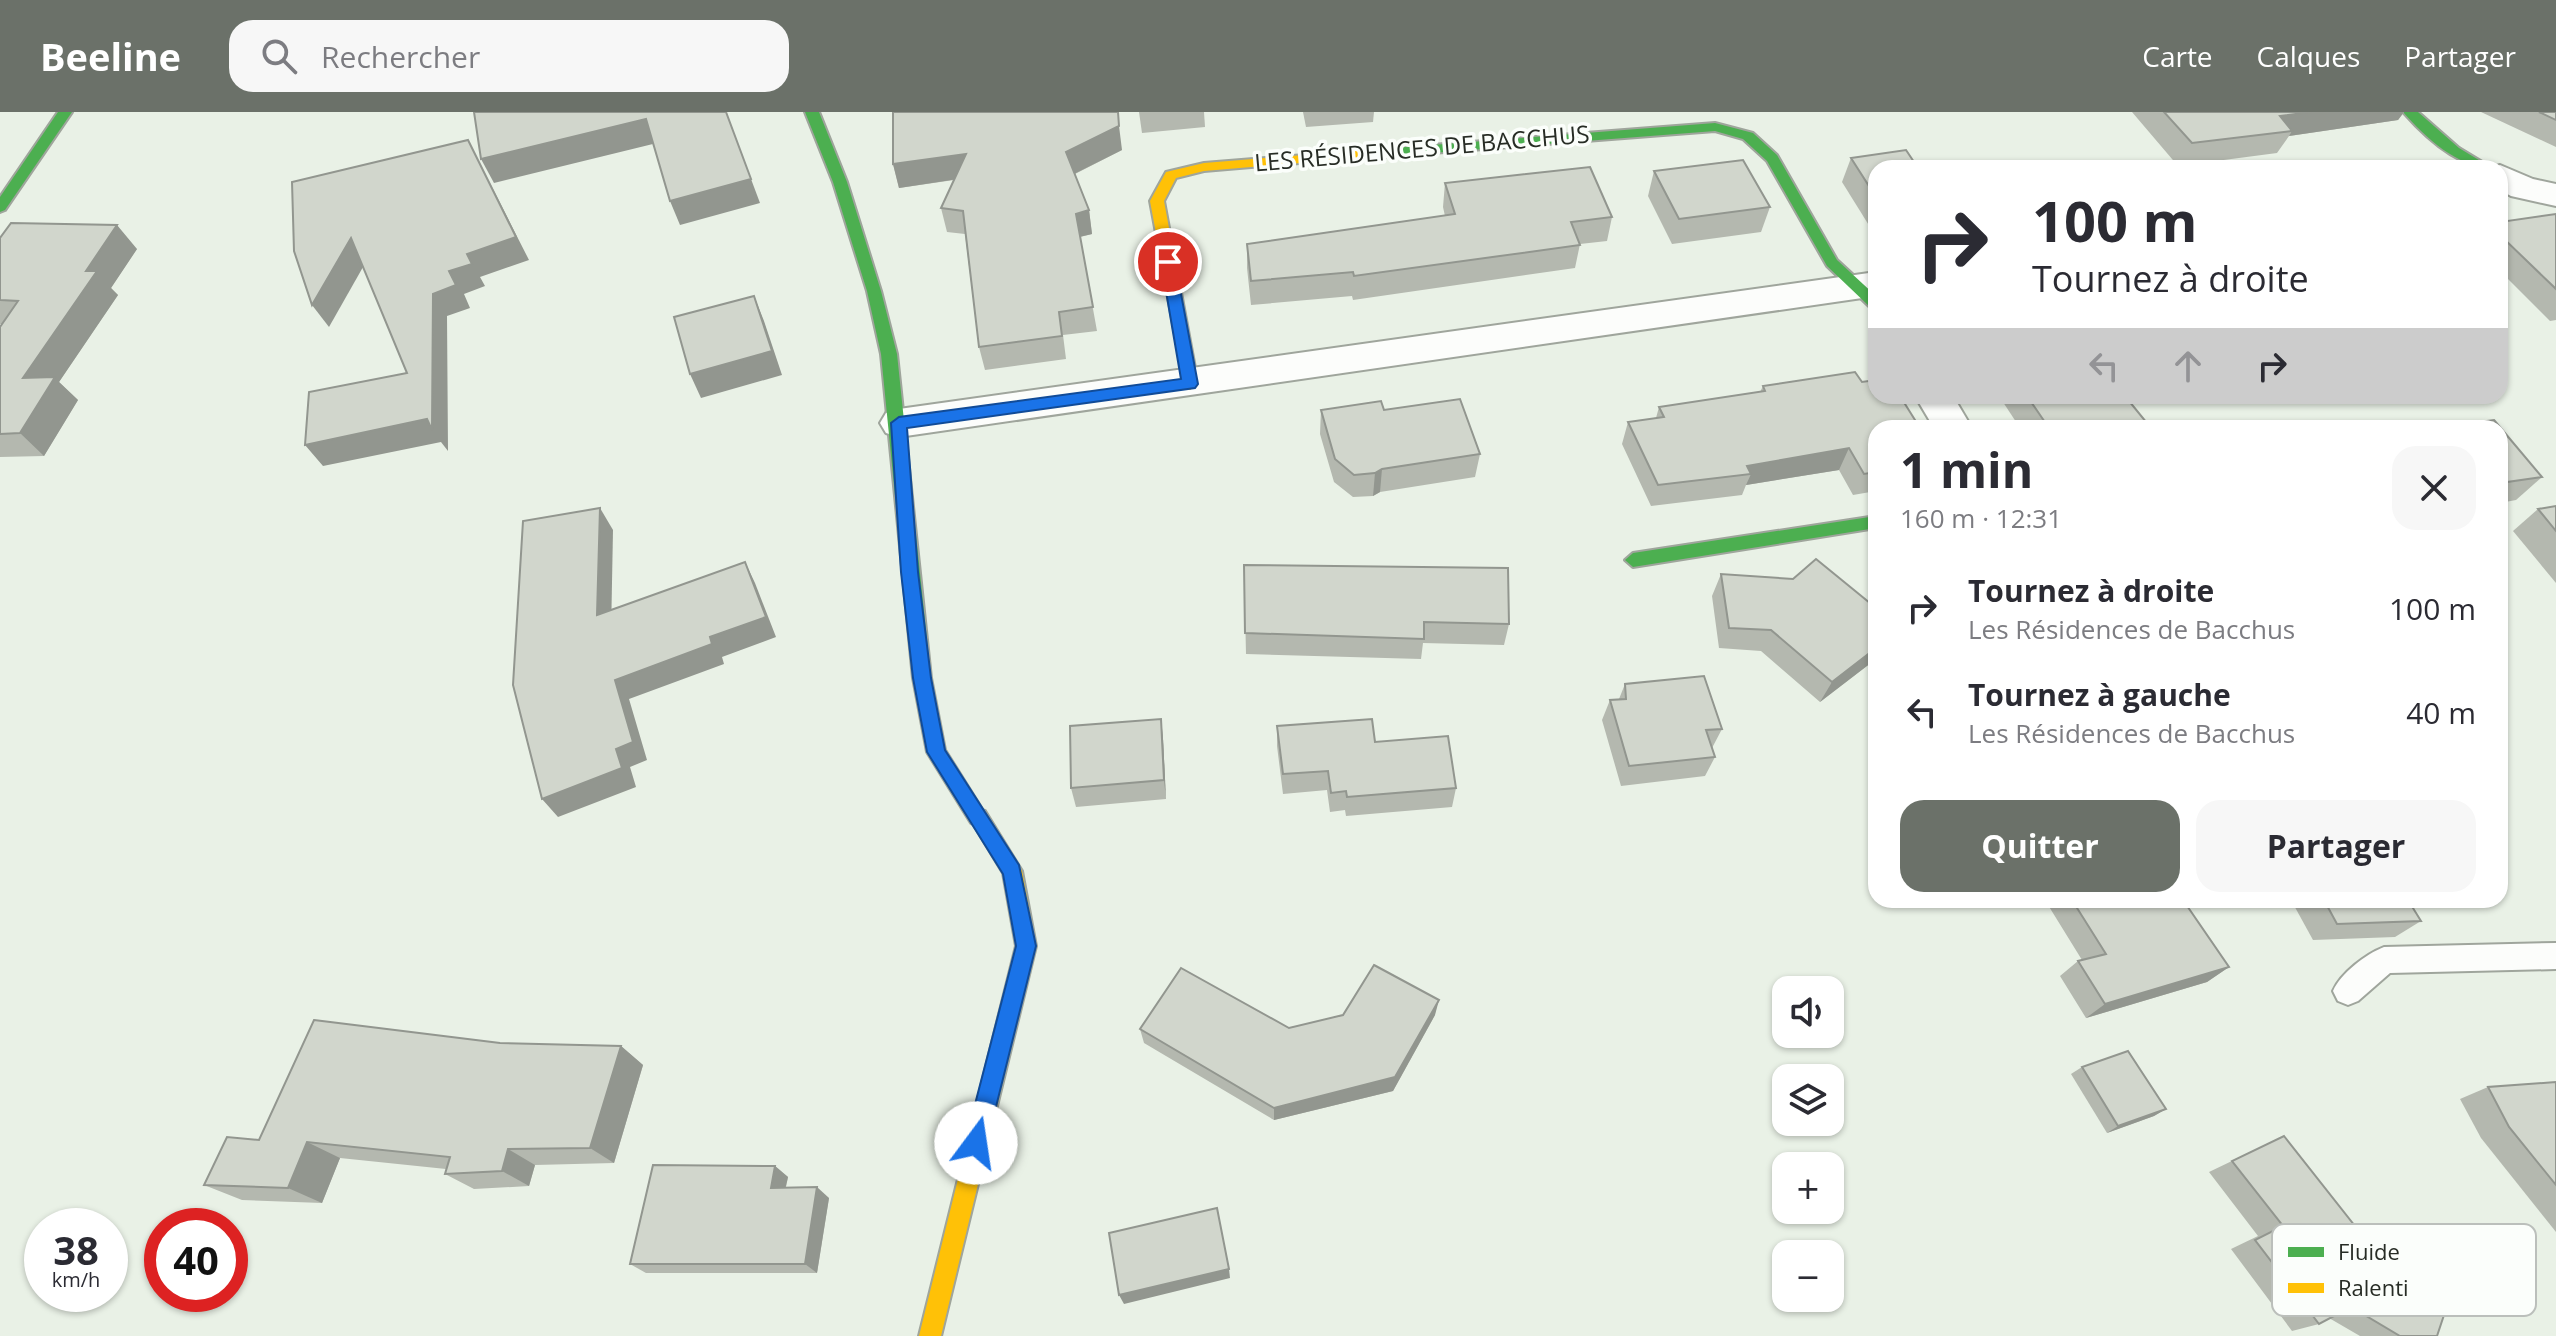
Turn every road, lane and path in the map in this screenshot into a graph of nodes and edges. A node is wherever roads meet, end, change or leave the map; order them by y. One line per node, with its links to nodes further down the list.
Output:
1 (65, 112): 7 (street)
2 (812, 112): 11 (street)
3 (2410, 112): 4 (street)
4 (2470, 160)
5 (2508, 180): 6 (street)
6 (2556, 195)
7 (0, 207)
8 (1868, 290): 10 (street, LES RÉSIDENCES DE BACCHUS)
9 (1868, 291): 10 (street, LES RÉSIDENCES DE BACCHUS)
10 (1190, 384): 11 (street, LES RÉSIDENCES DE BACCHUS)
11 (899, 423): 16 (street)
12 (1868, 523): 13 (street)
13 (1633, 560)
14 (2556, 956): 15 (lane)
15 (2348, 991)
16 (930, 1336)

